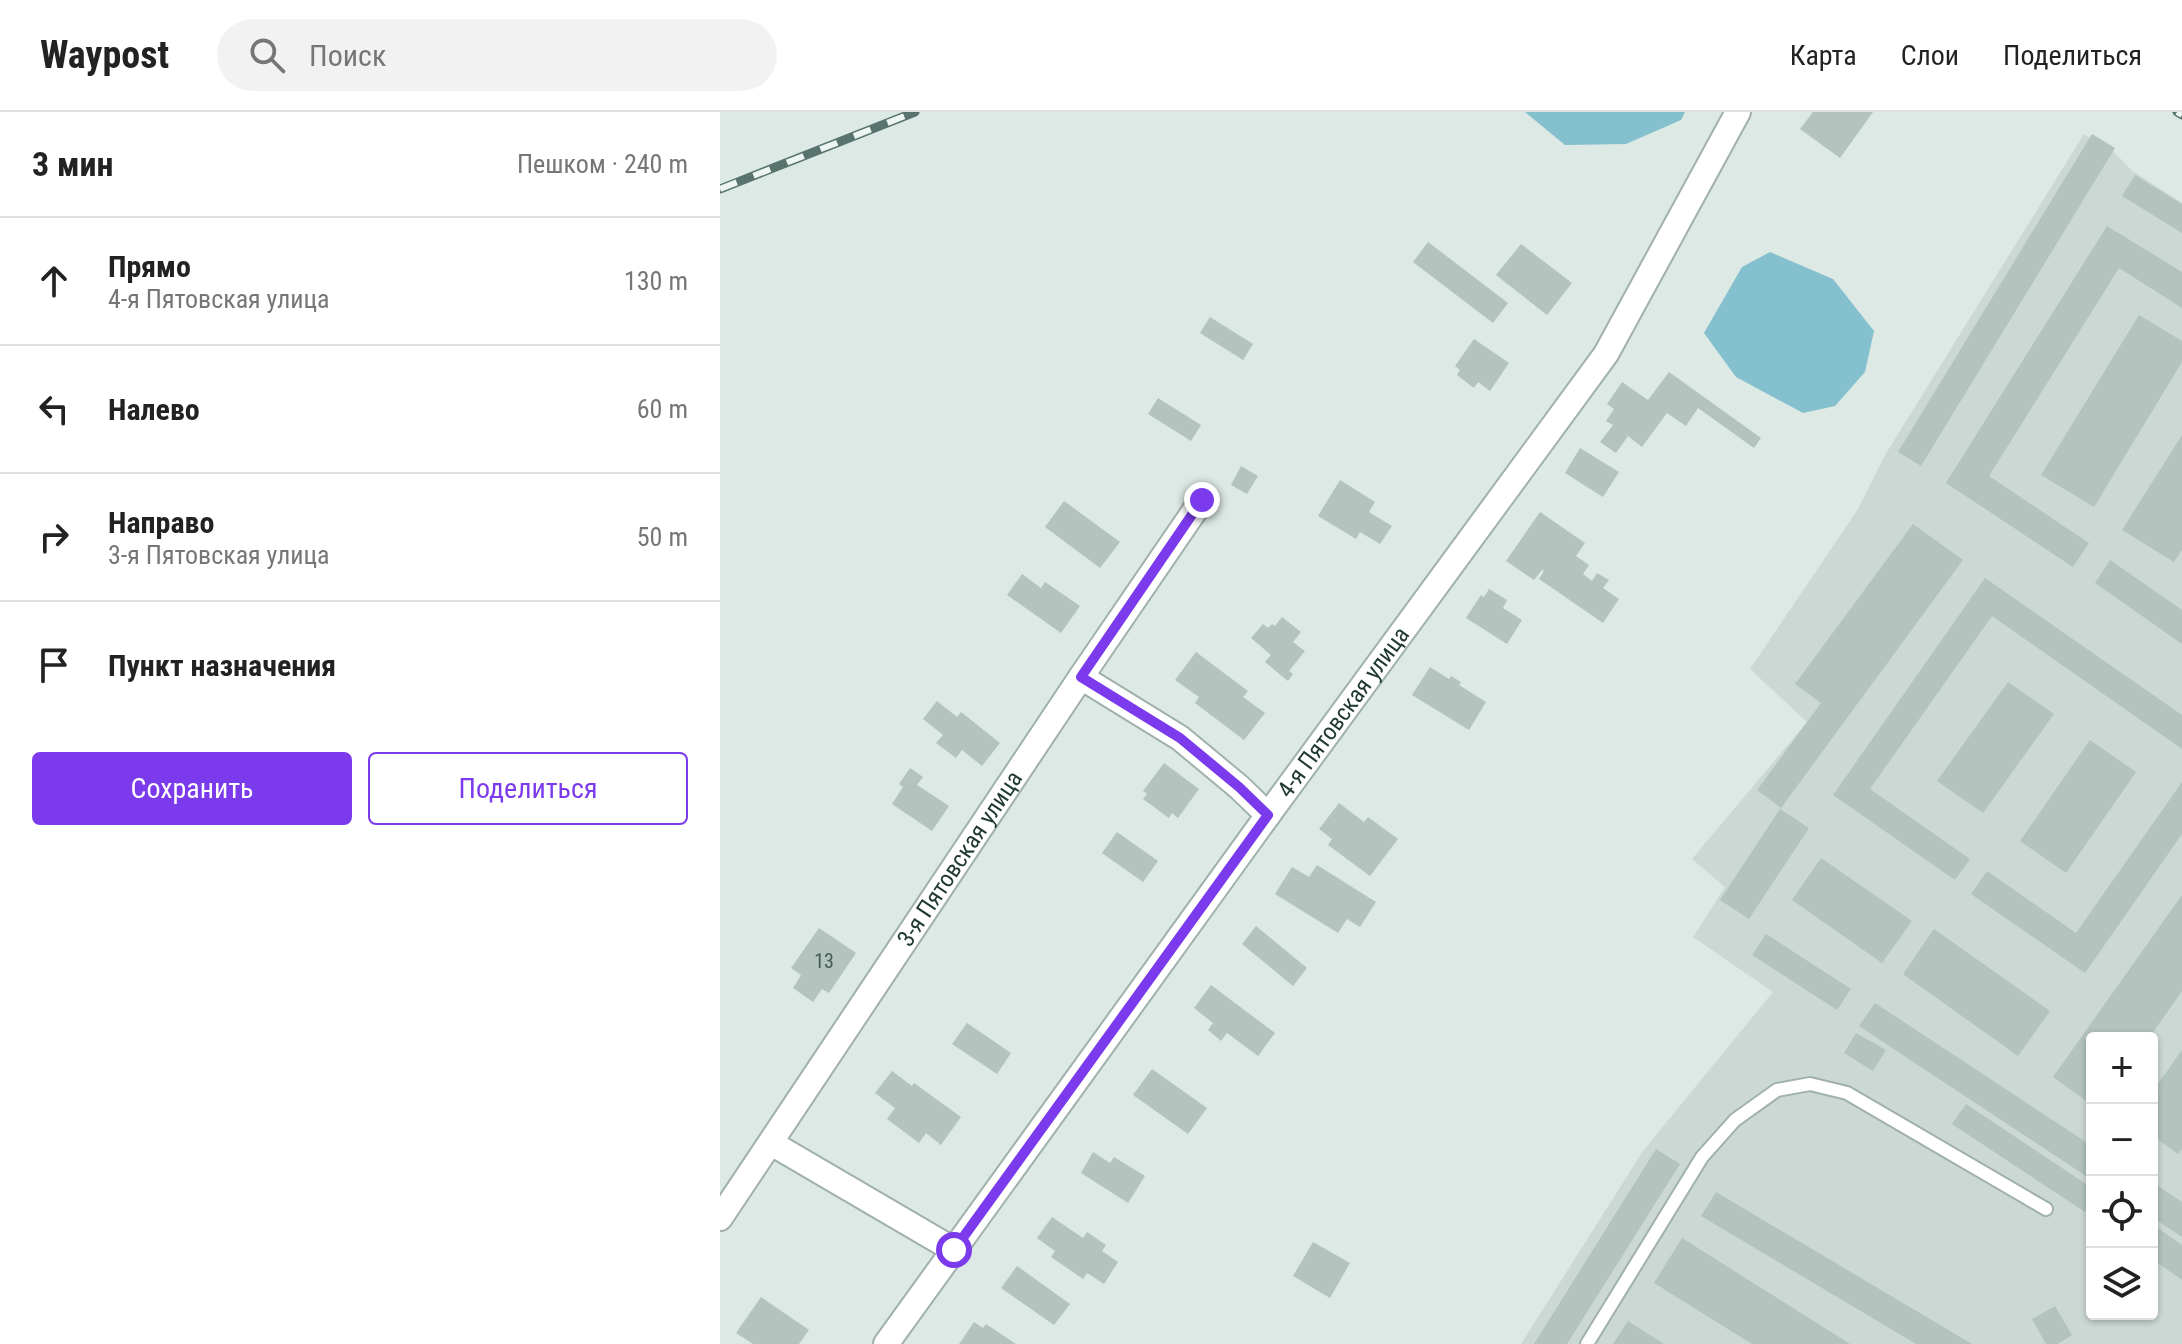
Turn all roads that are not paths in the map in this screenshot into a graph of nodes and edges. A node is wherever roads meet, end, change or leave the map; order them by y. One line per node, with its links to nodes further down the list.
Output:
1 (1738, 112): 4 (street, 4-я Пятовская улица)
2 (1202, 500): 3 (street, 3-я Пятовская улица)
3 (1081, 677): 4 (street); 5 (street, 3-я Пятовская улица)
4 (1268, 815): 8 (street, 4-я Пятовская улица)
5 (771, 1143): 7 (street, 3-я Пятовская улица); 8 (street)
6 (2046, 1209): 10 (lane)
7 (720, 1218)
8 (954, 1250): 9 (street, 4-я Пятовская улица)
9 (886, 1344)
10 (1587, 1344)

